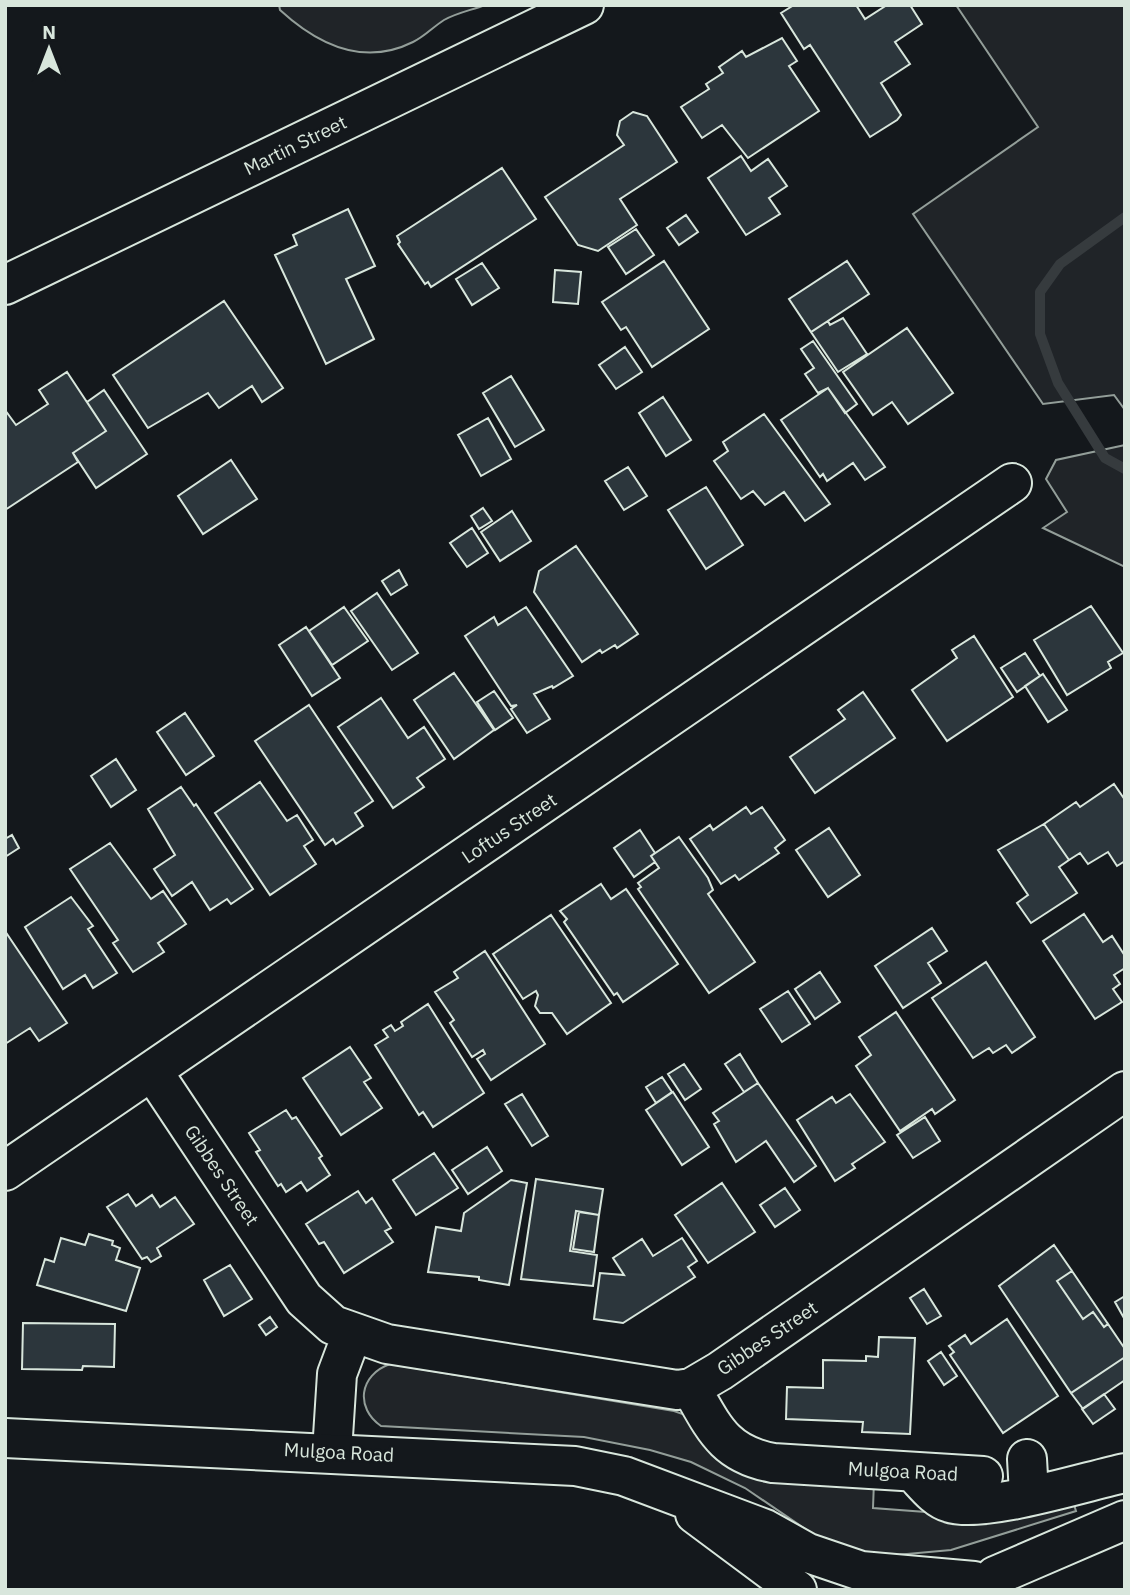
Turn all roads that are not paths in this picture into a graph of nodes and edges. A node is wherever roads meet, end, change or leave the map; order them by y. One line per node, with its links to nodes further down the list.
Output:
1 (584, 5): 2 (street, Martin Street)
2 (5, 285)
3 (1012, 483): 4 (street, Loftus Street)
4 (153, 1072): 6 (street, Loftus Street); 7 (street, Gibbes Street)
5 (1125, 1091): 8 (street, Gibbes Street)
6 (5, 1171)
7 (352, 1334): 8 (street, Gibbes Street); 10 (street)
8 (691, 1388): 11 (street, Mulgoa Road)
9 (5, 1437): 10 (street, Mulgoa Road)
10 (332, 1452): 14 (street, Mulgoa Road)
11 (913, 1472): 12 (street); 13 (street, Mulgoa Road)
12 (1125, 1472)
13 (983, 1476)
14 (668, 1494): 16 (street, Mulgoa Road); 17 (street, Mulgoa Road)
15 (1125, 1520): 16 (street, Mulgoa Road)
16 (976, 1582): 18 (street)
17 (797, 1590)
18 (1040, 1590)

